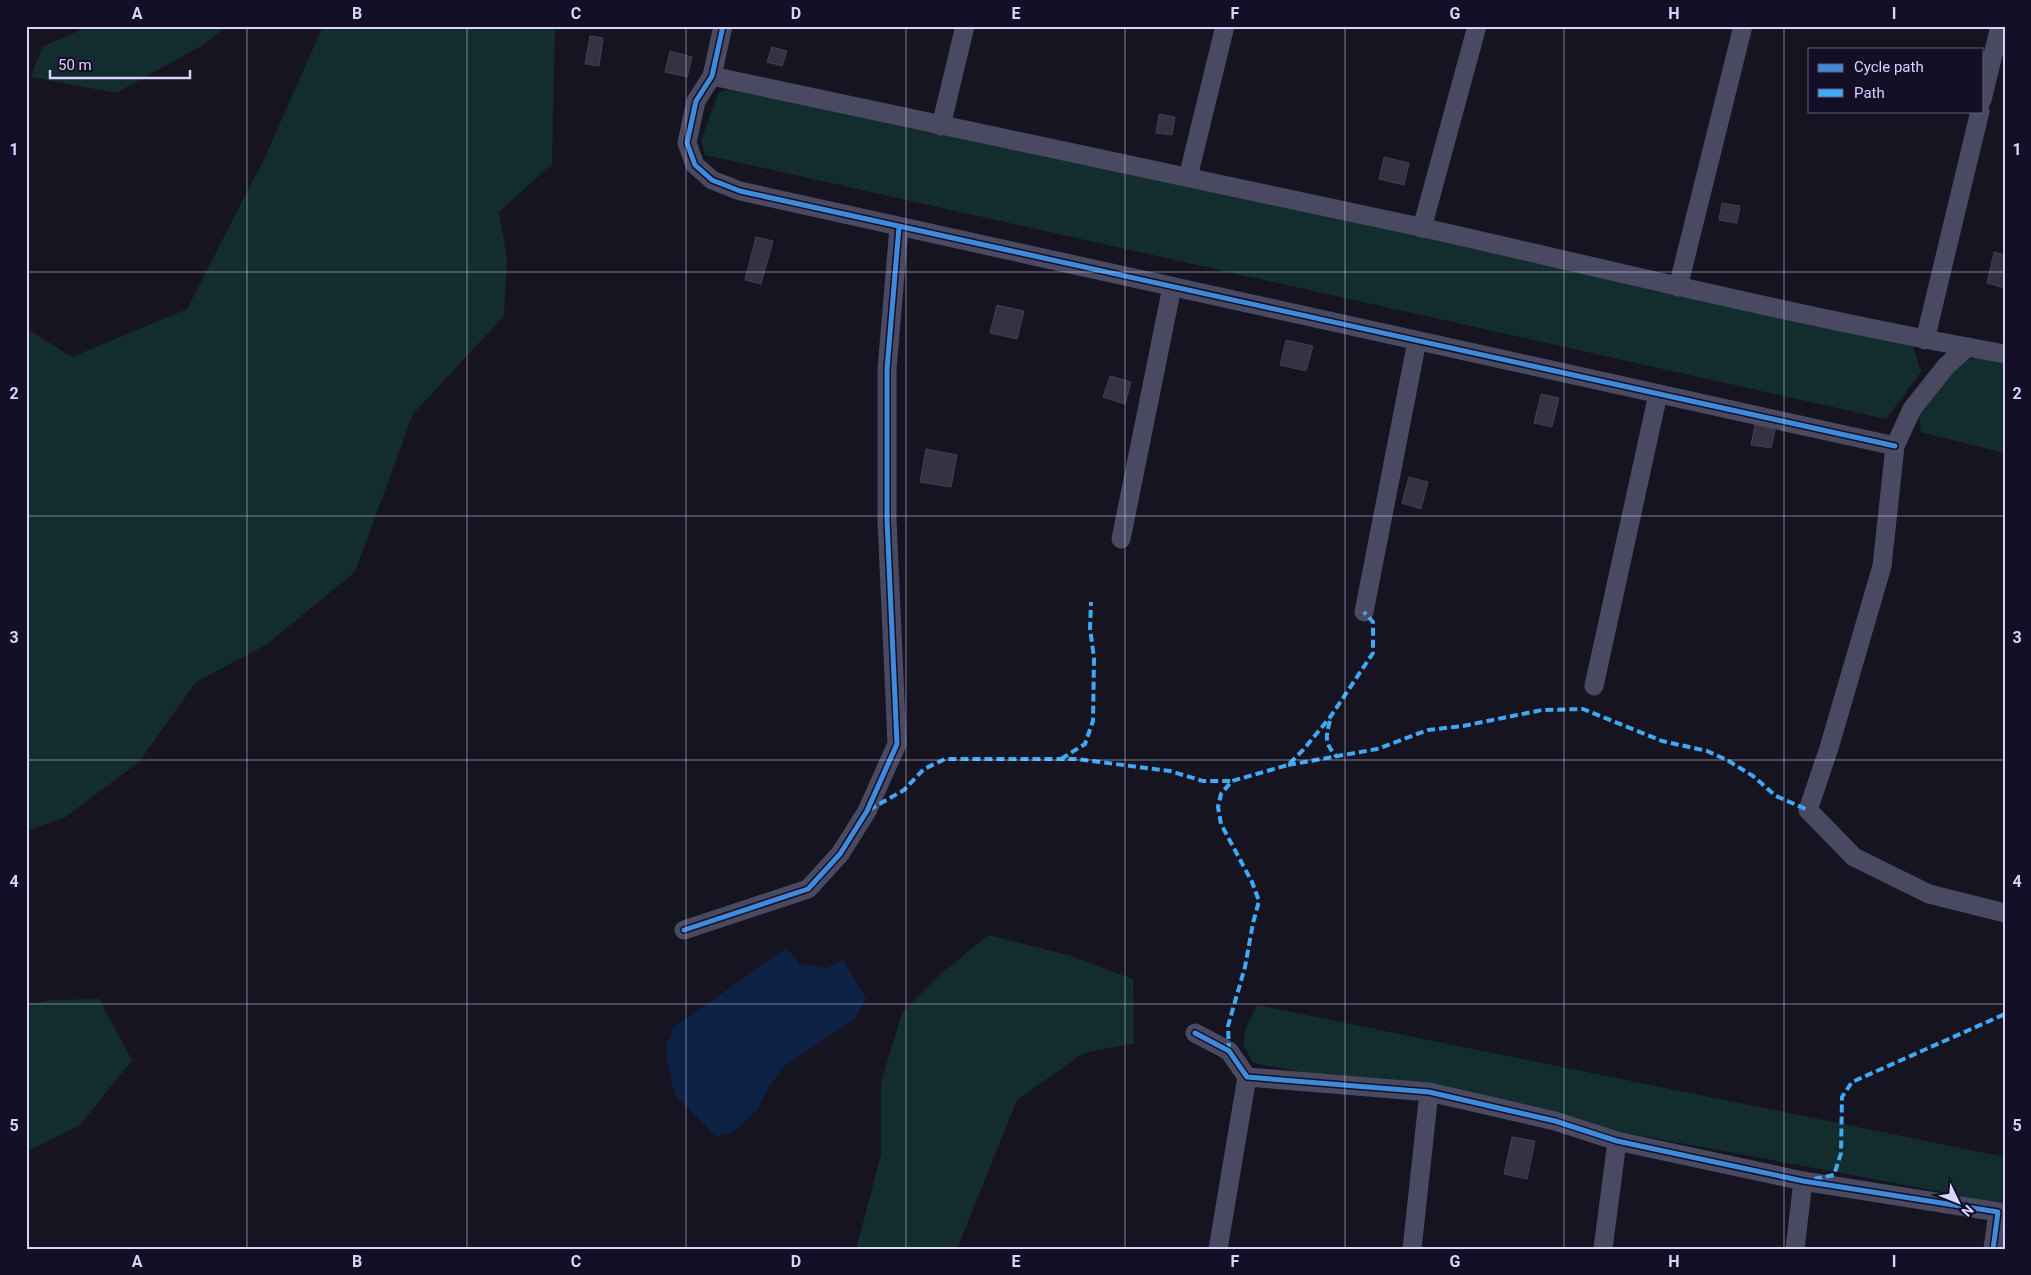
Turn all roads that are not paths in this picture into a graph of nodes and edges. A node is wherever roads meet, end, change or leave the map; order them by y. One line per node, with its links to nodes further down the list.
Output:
1 (723, 26): 7 (street)
2 (965, 26): 10 (street)
3 (1224, 26): 11 (street)
4 (1477, 26): 13 (street)
5 (1743, 26): 15 (street)
6 (2000, 26): 8 (street)
7 (712, 76): 10 (street); 12 (street)
8 (1984, 92)
9 (1980, 112): 16 (street)
10 (941, 126): 11 (street)
11 (1188, 177): 13 (street)
12 (899, 227): 14 (street); 26 (street)
13 (1422, 228): 15 (street)
14 (1172, 287): 17 (street); 22 (street)
15 (1678, 287): 16 (street)
16 (1926, 340): 18 (street)
17 (1418, 341): 20 (street); 23 (street)
18 (1968, 347): 19 (street); 21 (street)
19 (2005, 354)
20 (1658, 394): 21 (street); 24 (street)
21 (1895, 446): 25 (street)
22 (1120, 539)
23 (1364, 612)
24 (1594, 686)
25 (2005, 913)
26 (684, 930)
27 (1195, 1033): 28 (street)
28 (1247, 1077): 29 (street); 32 (street)
29 (1429, 1092): 30 (street); 33 (street)
30 (1617, 1141): 31 (street); 34 (street)
31 (1804, 1181): 35 (street); 36 (street)
32 (1218, 1249)
33 (1412, 1249)
34 (1603, 1249)
35 (1795, 1249)
36 (1993, 1249)

